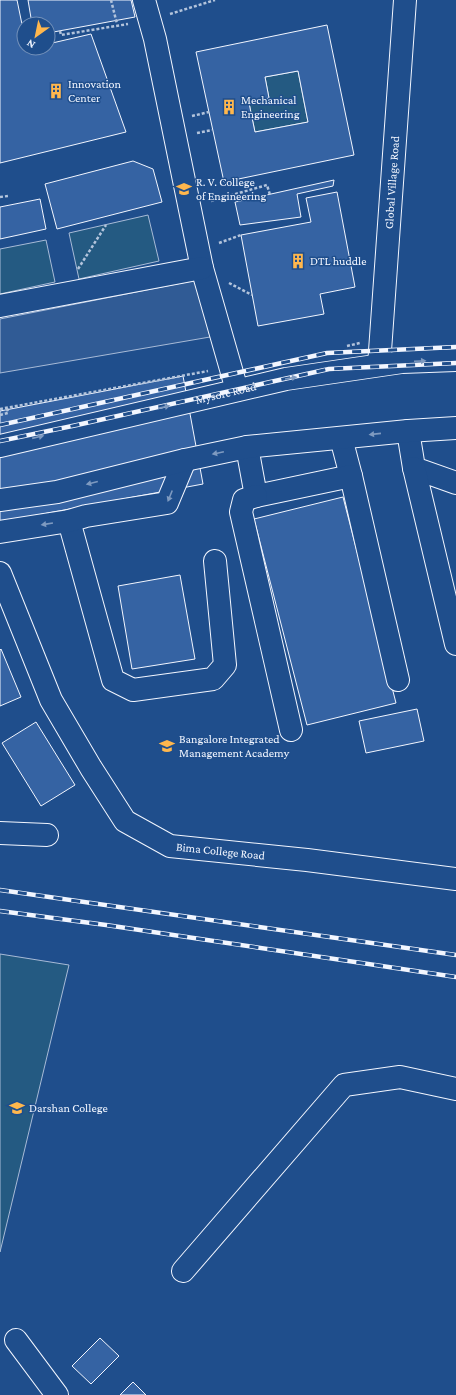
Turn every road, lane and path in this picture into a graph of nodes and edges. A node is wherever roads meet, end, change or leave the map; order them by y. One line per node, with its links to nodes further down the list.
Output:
1 (111, 0): 6 (path)
2 (144, 0): 5 (main road)
3 (215, 0): 5 (path)
4 (405, 0): 20 (main road, Global Village Road)
5 (150, 21): 7 (path); 15 (main road)
6 (117, 24)
7 (60, 31)
8 (209, 112): 9 (path)
9 (187, 117)
10 (212, 130): 11 (path)
11 (191, 134)
12 (270, 195): 15 (path)
13 (8, 196): 14 (path)
14 (0, 197)
15 (190, 208): 17 (main road)
16 (106, 225): 18 (path)
17 (202, 268): 18 (main road); 24 (main road)
18 (62, 294): 19 (main road)
19 (0, 306)
20 (381, 340): 21 (path); 23 (main road, Global Village Road)
21 (343, 346)
22 (456, 360): 23 (main road, Mysore Road, one-way to 22)
23 (379, 365): 25 (main road, Mysore Road, one-way to 23)
24 (231, 367): 25 (main road); 26 (path)
25 (236, 390): 32 (main road, Mysore Road, one-way to 25)
26 (7, 408): 27 (path); 28 (path)
27 (0, 409)
28 (0, 415)
29 (456, 428): 30 (main road)
30 (408, 431): 31 (main road, one-way to 31); 35 (main road)
31 (341, 438): 33 (main road); 36 (main road)
32 (0, 446)
33 (247, 446): 34 (main road, one-way to 34); 38 (main road)
34 (185, 460): 39 (main road, one-way to 39); 40 (main road, one-way to 40)
35 (414, 468): 37 (main road); 44 (main road)
36 (351, 476): 38 (main road); 45 (main road)
37 (456, 484)
38 (256, 496): 46 (main road)
39 (0, 500)
40 (69, 521): 41 (main road, one-way to 41); 42 (main road)
41 (0, 532)
42 (215, 561)
43 (0, 573): 49 (main road, Bima College Road)
44 (456, 644)
45 (398, 680)
46 (291, 730)
47 (0, 833): 48 (main road)
48 (47, 835)
49 (456, 879)
50 (456, 1089): 51 (main road)
51 (183, 1271)
52 (16, 1340): 53 (main road)
53 (57, 1395)

